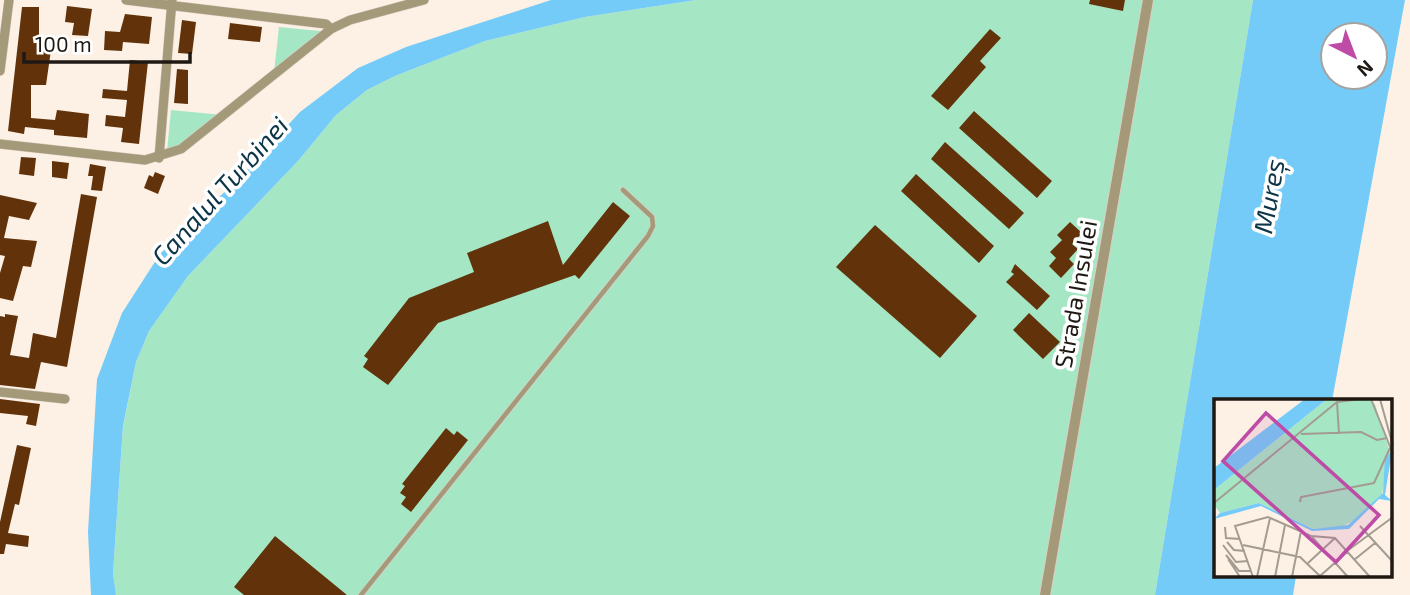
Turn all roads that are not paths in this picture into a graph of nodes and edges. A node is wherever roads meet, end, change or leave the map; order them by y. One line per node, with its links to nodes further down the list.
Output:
1 (9, 0): 7 (street)
2 (126, 0): 5 (street)
3 (424, 0): 6 (street)
4 (1148, 0): 14 (street, Strada Insulei)
5 (172, 2): 6 (street); 9 (street)
6 (331, 29): 9 (street)
7 (0, 71)
8 (0, 144): 9 (street)
9 (159, 158)
10 (623, 190): 13 (lane)
11 (0, 392): 12 (street)
12 (65, 400)
13 (361, 595)
14 (1045, 595)

